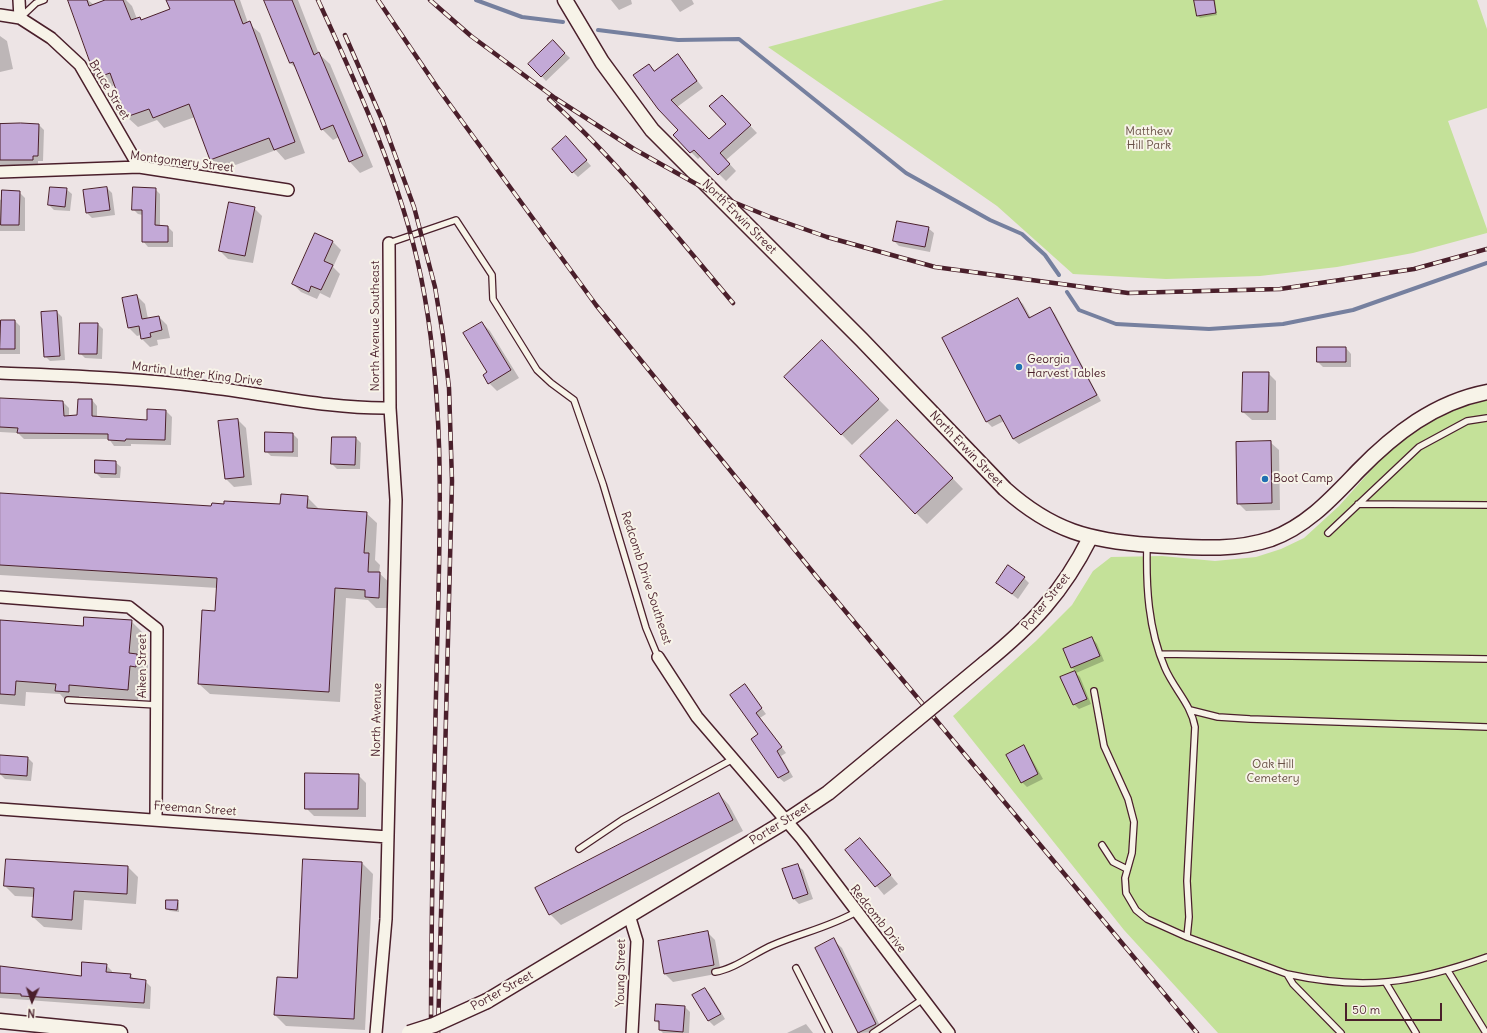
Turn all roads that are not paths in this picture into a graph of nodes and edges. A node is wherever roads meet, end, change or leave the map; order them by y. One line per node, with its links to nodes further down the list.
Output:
1 (19, 0): 5 (street)
2 (44, 0): 5 (lane)
3 (565, 0): 17 (street, North Erwin Street)
4 (0, 15): 5 (street)
5 (20, 18): 6 (street, Bruce Street)
6 (139, 167): 7 (street, Montgomery Street); 8 (street, Montgomery Street)
7 (0, 172)
8 (288, 190)
9 (389, 243): 12 (street, North Avenue Southeast); 21 (lane, Redcomb Drive Southeast)
10 (0, 373): 12 (street, Martin Luther King Drive)
11 (1487, 392): 18 (street, North Erwin Street)
12 (390, 408): 32 (street, North Avenue)
13 (1487, 418): 14 (lane)
14 (1358, 504): 15 (lane); 16 (lane)
15 (1487, 506)
16 (1328, 532)
17 (1090, 538): 18 (street, North Erwin Street); 31 (street, Porter Street, bridge)
18 (1147, 544): 20 (lane)
19 (0, 597): 25 (street, Aiken Street)
20 (1160, 654): 22 (lane); 26 (lane)
21 (658, 657): 28 (street, Redcomb Drive Southeast)
22 (1487, 659)
23 (1094, 691): 35 (lane)
24 (68, 700): 25 (lane)
25 (157, 705): 30 (street, Aiken Street)
26 (1190, 710): 27 (lane); 38 (lane)
27 (1487, 727)
28 (733, 759): 31 (street, Redcomb Drive Southeast); 34 (lane)
29 (0, 809): 30 (street, Freeman Street)
30 (156, 819): 32 (street, Freeman Street)
31 (786, 821): 36 (street, Redcomb Drive); 37 (street, Porter Street)
32 (388, 837): 48 (street, North Avenue)
33 (1102, 845): 35 (lane)
34 (579, 849)
35 (1127, 869): 38 (lane)
36 (856, 912): 42 (lane); 45 (street, Redcomb Drive)
37 (629, 915): 49 (street, Porter Street, bridge); 50 (street, Young Street)
38 (1187, 936): 43 (lane)
39 (1487, 957): 41 (lane)
40 (796, 968): 51 (lane)
41 (1448, 971): 44 (lane); 56 (lane)
42 (714, 972)
43 (1287, 974): 44 (lane); 54 (lane)
44 (1386, 983): 55 (lane)
45 (923, 999): 52 (lane); 53 (street, Redcomb Drive)
46 (0, 1021): 47 (street)
47 (120, 1033)
48 (376, 1033)
49 (409, 1033)
50 (632, 1033)
51 (830, 1033)
52 (873, 1033)
53 (948, 1033)
54 (1341, 1033)
55 (1416, 1033)
56 (1486, 1033)

